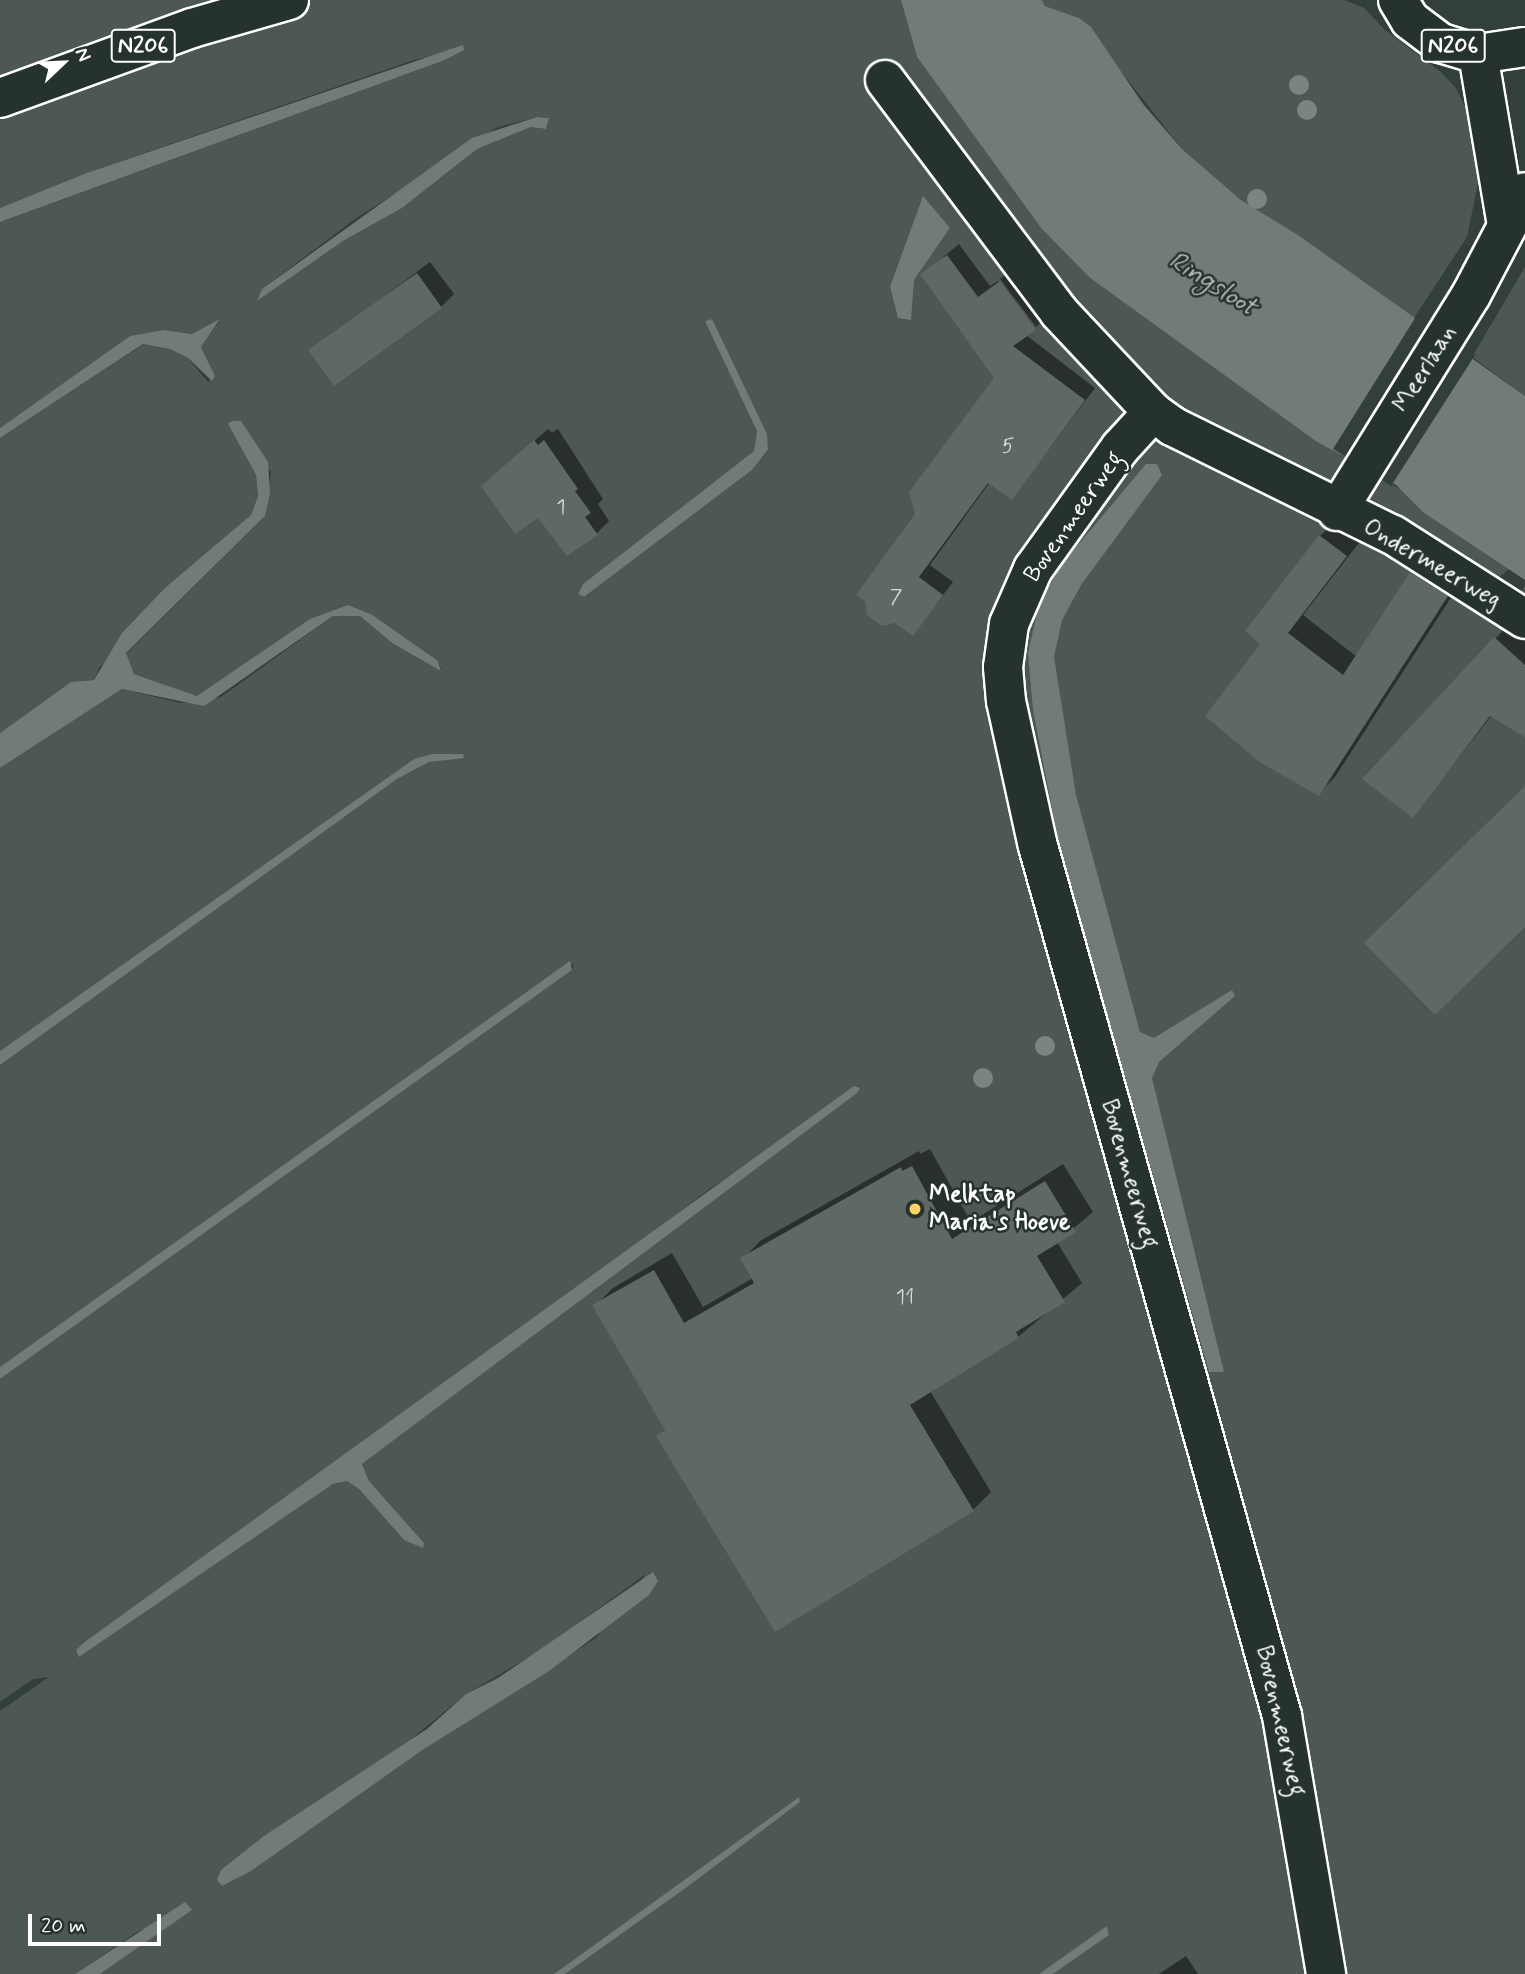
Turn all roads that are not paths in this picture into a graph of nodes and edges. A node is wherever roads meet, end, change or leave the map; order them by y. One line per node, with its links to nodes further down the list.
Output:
1 (289, 0): 6 (street, N206)
2 (1398, 0): 4 (street, N206)
3 (1525, 47): 4 (street, N206)
4 (1478, 54): 8 (street)
5 (885, 80): 9 (street)
6 (0, 98)
7 (1525, 192): 8 (street, Meerlaan)
8 (1507, 225): 10 (street, Meerlaan)
9 (1153, 412): 10 (street); 12 (street, Bovenmeerweg)
10 (1337, 511): 11 (street, Ondermeerweg)
11 (1525, 620)
12 (1326, 1974)

